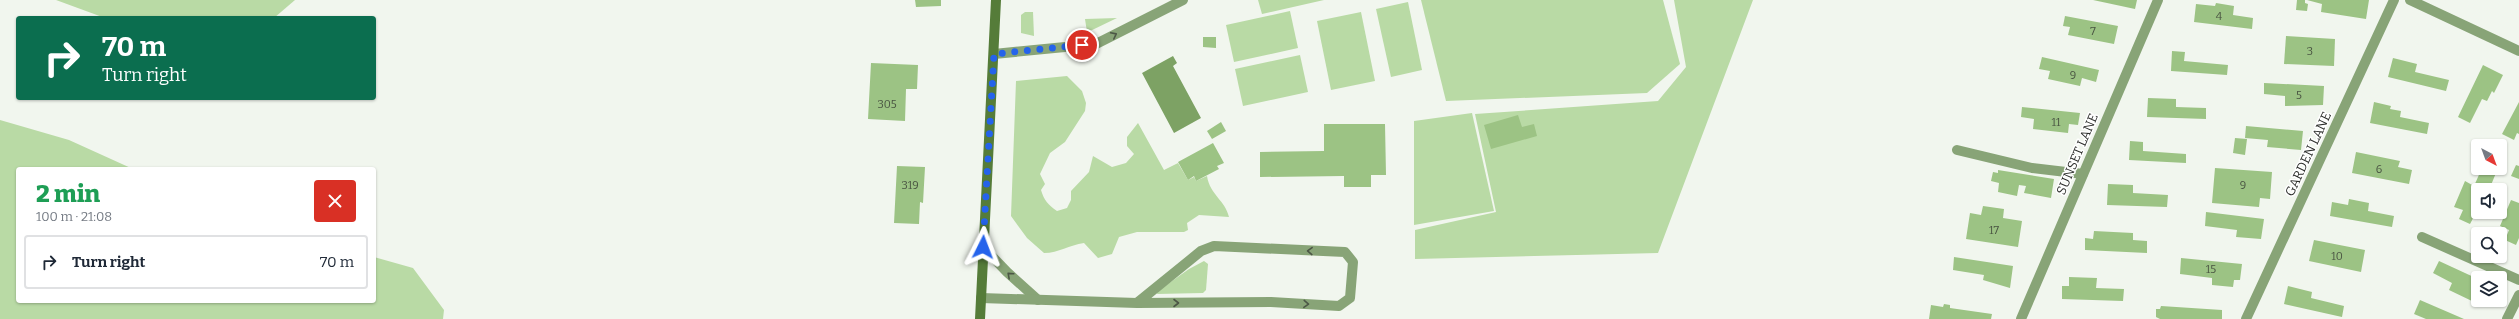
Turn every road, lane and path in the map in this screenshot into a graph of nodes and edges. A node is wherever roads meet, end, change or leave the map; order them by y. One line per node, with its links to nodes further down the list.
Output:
1 (996, 0): 8 (main road)
2 (1183, 0): 6 (street)
3 (2158, 0): 10 (street, SUNSET LANE)
4 (2394, 0): 20 (street, GARDEN LANE)
5 (2410, 0): 7 (street)
6 (1164, 4): 8 (street, one-way to 6)
7 (2519, 51)
8 (994, 54): 12 (main road)
9 (1957, 150): 10 (street)
10 (2083, 174): 19 (street, SUNSET LANE)
11 (2422, 236): 13 (street)
12 (983, 247): 15 (main road); 16 (street, one-way to 12)
13 (2519, 280)
14 (2519, 295): 21 (street)
15 (981, 298): 16 (street); 18 (main road)
16 (1038, 300): 17 (street)
17 (1137, 303): 17 (street, one-way to 17)
18 (980, 319)
19 (2021, 319)
20 (2246, 319)
21 (2508, 319)

